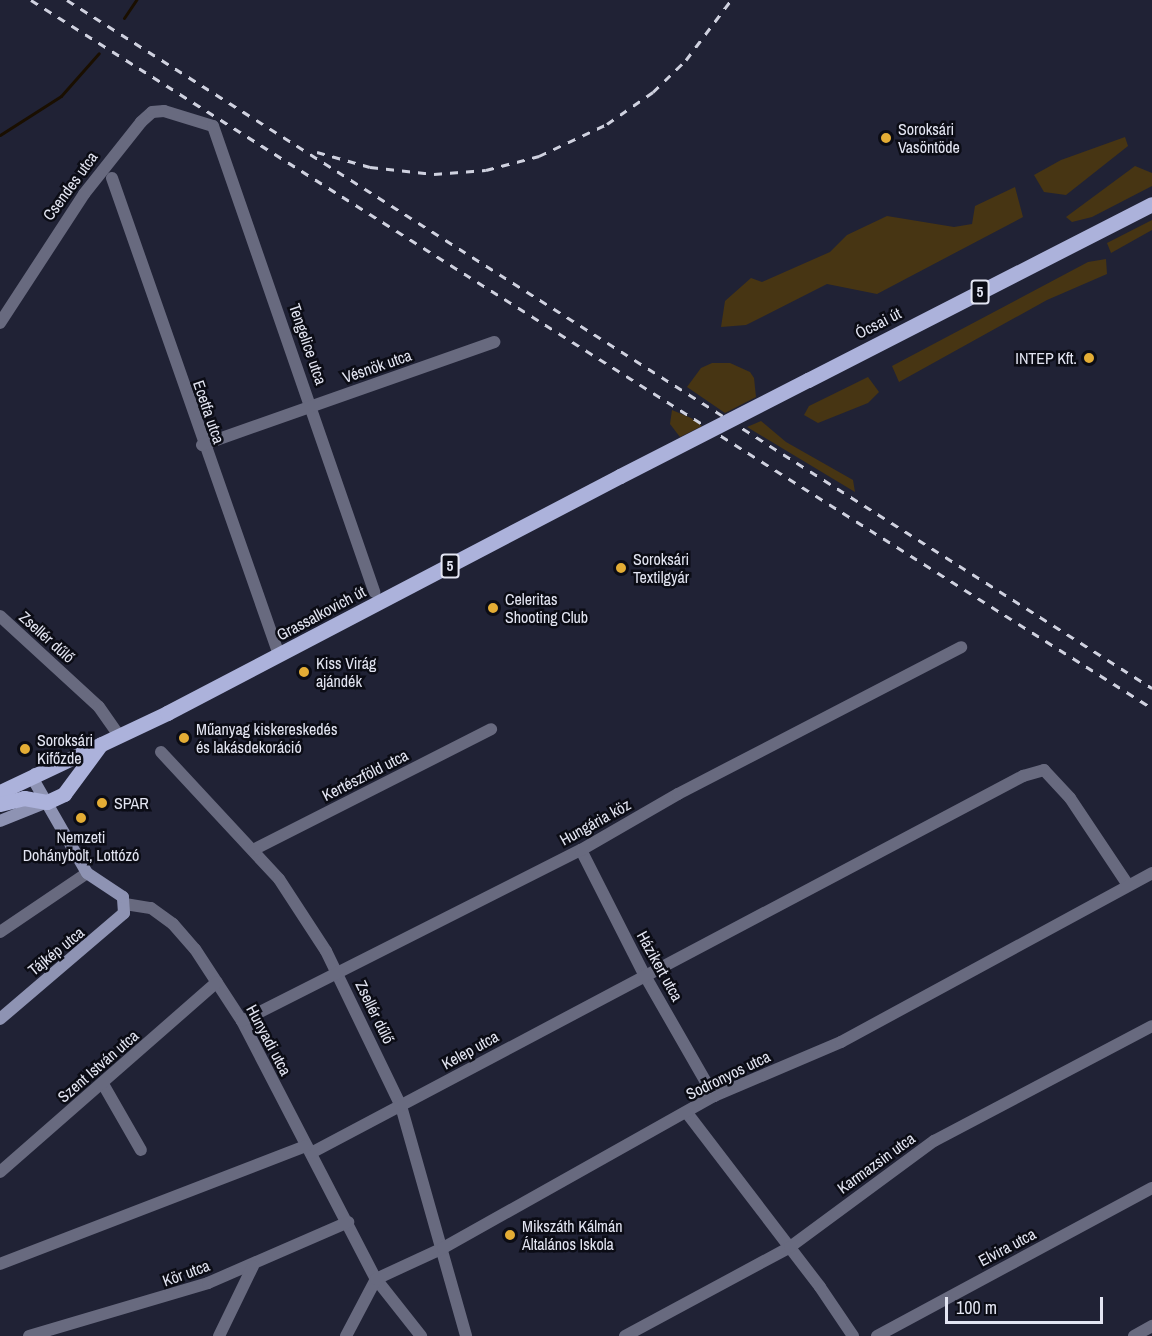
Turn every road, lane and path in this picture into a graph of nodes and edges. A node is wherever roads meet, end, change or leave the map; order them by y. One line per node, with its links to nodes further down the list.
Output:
1 (194, 121): 4 (street, Csendes utca); 6 (street, Tengelice utca)
2 (112, 178): 7 (street, Ecetfa utca)
3 (1152, 204): 8 (main road, Ócsai út / 5, bridge)
4 (0, 323)
5 (494, 342): 6 (street, Vésnök utca)
6 (312, 406): 7 (street, Vésnök utca); 9 (street, Tengelice utca)
7 (202, 445): 12 (street, Ecetfa utca)
8 (620, 476): 12 (main road, Grassalkovich út / 5)
9 (374, 592)
10 (0, 616): 14 (street, Zsellér dűlő)
11 (961, 647): 23 (street, Hungária köz)
12 (279, 655): 14 (main road, Grassalkovich út / 5)
13 (491, 729): 22 (street, Kertészföld utca)
14 (119, 736): 15 (main road, Grassalkovich út / 5)
15 (101, 744): 17 (main road, Grassalkovich út / 5); 19 (main road)
16 (161, 752): 22 (street, Zsellér dűlő)
17 (35, 774): 18 (main road, Grassalkovich út / 5); 19 (street)
18 (0, 792)
19 (47, 802): 20 (main road); 21 (street); 24 (street)
20 (0, 804)
21 (0, 821)
22 (253, 850): 30 (street, Zsellér dűlő)
23 (580, 850): 29 (street, Házikert utca); 30 (street, Hungária köz)
24 (87, 873): 27 (street); 28 (street)
25 (1152, 873): 26 (street, Sodronyos utca)
26 (1128, 885): 29 (street, Kelep utca); 36 (street, Sodronyos utca)
27 (125, 904): 31 (street, Hunyadi utca); 32 (street, Tájkép utca)
28 (0, 932)
29 (644, 974): 36 (street, Házikert utca); 37 (street, Kelep utca)
30 (338, 975): 33 (street, Hungária köz); 37 (street, Zsellér dűlő)
31 (217, 982): 33 (street, Hunyadi utca); 35 (street, Szent István utca)
32 (0, 1019)
33 (242, 1021): 39 (street, Hunyadi utca)
34 (1152, 1026): 44 (street, Karmazsin utca)
35 (103, 1084): 40 (street); 41 (street, Szent István utca)
36 (714, 1096): 38 (street, Sodronyos utca)
37 (400, 1106): 39 (street, Kelep utca); 45 (street, Zsellér dűlő)
38 (687, 1113): 44 (street); 45 (street, Sodronyos utca)
39 (309, 1149): 43 (street, Hunyadi utca); 46 (street, Kelep utca)
40 (141, 1150)
41 (0, 1172)
42 (1152, 1188): 57 (street, Elvira utca)
43 (348, 1222): 47 (street, Kör utca); 48 (street, Hunyadi utca)
44 (790, 1247): 55 (street, Karmazsin utca); 56 (street)
45 (443, 1248): 48 (street, Sodronyos utca); 54 (street, Zsellér dűlő)
46 (0, 1264)
47 (253, 1266): 50 (street, Kör utca); 51 (street)
48 (375, 1279): 52 (street); 53 (street, Hunyadi utca)
49 (1152, 1326): 58 (street)
50 (29, 1336)
51 (219, 1336)
52 (346, 1336)
53 (421, 1336)
54 (466, 1336)
55 (625, 1336)
56 (853, 1336)
57 (877, 1336)
58 (1134, 1336)

